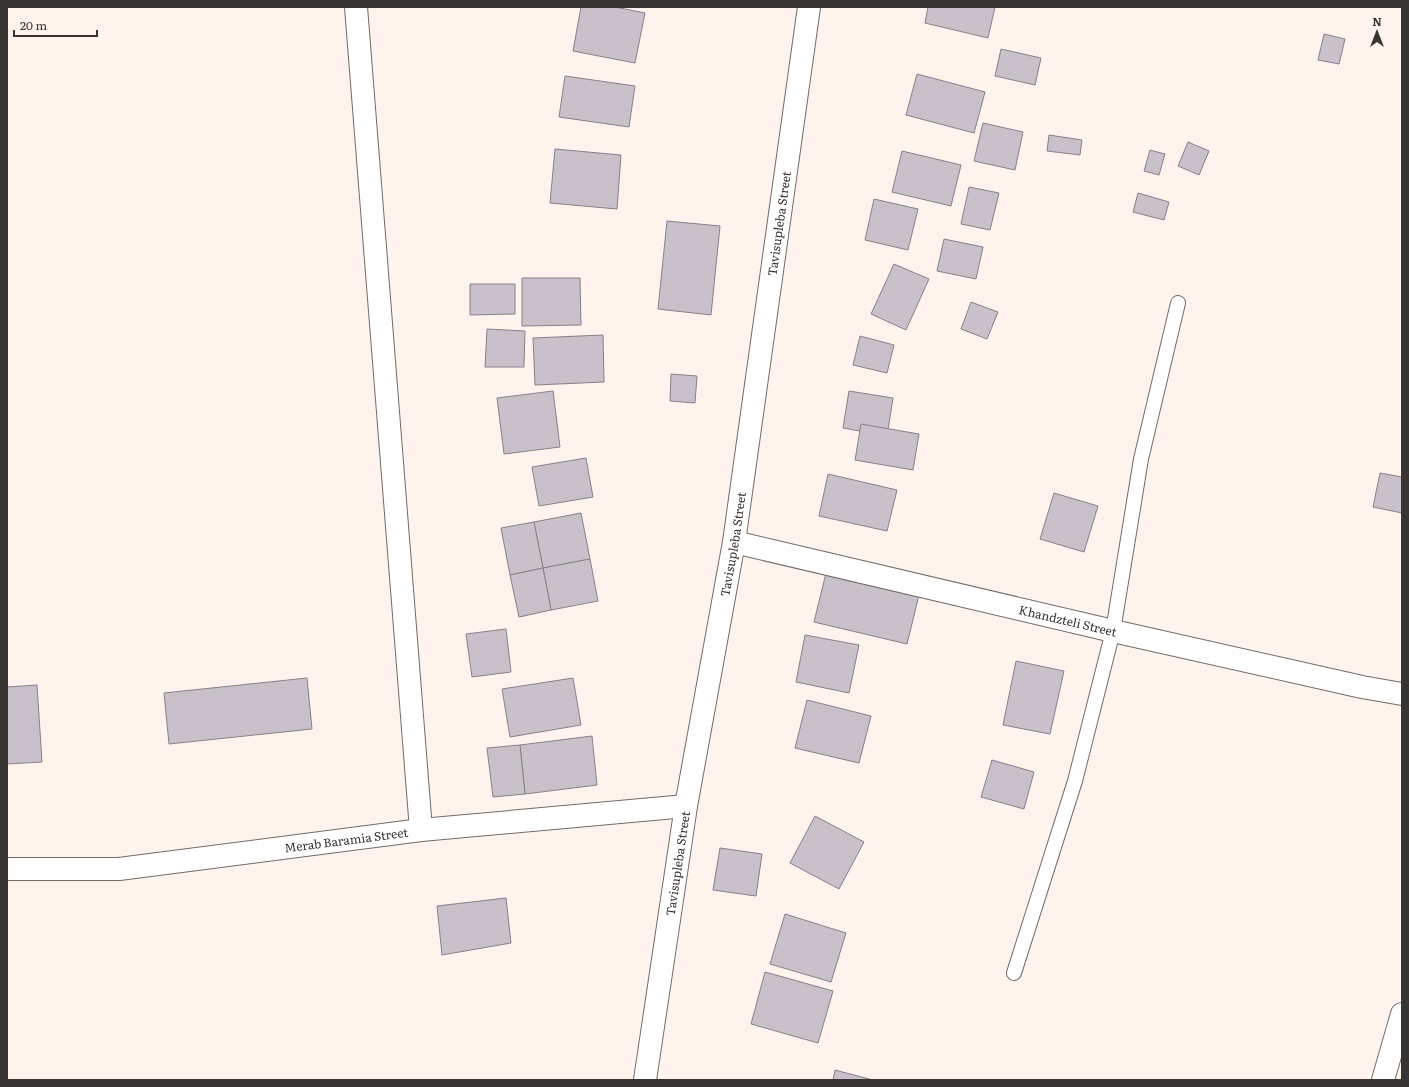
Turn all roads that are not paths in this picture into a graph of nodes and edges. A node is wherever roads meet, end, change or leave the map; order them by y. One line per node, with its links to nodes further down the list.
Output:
1 (356, 7): 8 (main road)
2 (809, 7): 4 (main road, Tavisupleba Street)
3 (1178, 303): 5 (lane)
4 (734, 542): 5 (main road, Khandzteli Street); 7 (main road, Tavisupleba Street)
5 (1113, 632): 6 (main road, Khandzteli Street); 10 (lane)
6 (1402, 694)
7 (686, 806): 8 (main road, Merab Baramia Street); 12 (main road, Tavisupleba Street)
8 (421, 830): 9 (main road, Merab Baramia Street)
9 (7, 868)
10 (1014, 973)
11 (1402, 1014): 13 (main road)
12 (645, 1080)
13 (1383, 1080)

